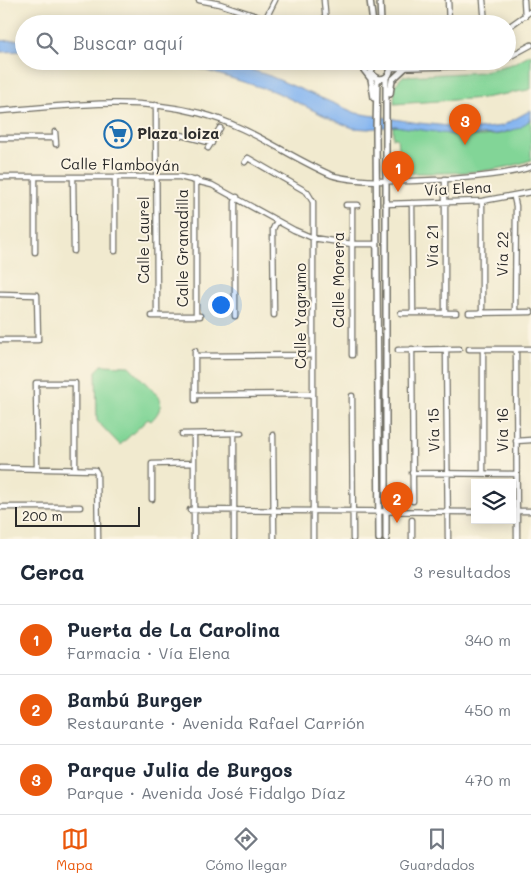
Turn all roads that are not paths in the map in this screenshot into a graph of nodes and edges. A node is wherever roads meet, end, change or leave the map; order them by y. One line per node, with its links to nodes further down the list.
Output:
1 (198, 0): 10 (street)
2 (275, 0): 11 (street)
3 (324, 0): 12 (street)
4 (370, 0): 13 (main road)
5 (380, 0): 14 (main road)
6 (448, 0): 15 (street)
7 (483, 0): 16 (street)
8 (524, 0): 17 (street)
9 (531, 11): 17 (street)
10 (256, 15)
11 (268, 15)
12 (325, 15)
13 (372, 15)
14 (381, 15)
15 (449, 15)
16 (484, 15)
17 (525, 16): 18 (street)
18 (516, 22)
19 (531, 45): 20 (street)
20 (516, 53)
21 (364, 70): 28 (main road)
22 (372, 70): 26 (main road)
23 (390, 70): 25 (main road)
24 (403, 70): 29 (main road)
25 (386, 78): 26 (main road); 29 (main road)
26 (377, 79): 28 (main road)
27 (156, 105): 30 (street); 33 (street, Calle Laurel); 48 (street)
28 (376, 105): 48 (main road)
29 (388, 108): 49 (main road)
30 (0, 111)
31 (220, 128): 36 (street)
32 (55, 132): 35 (street)
33 (156, 134): 36 (street); 42 (street, Calle Laurel)
34 (0, 138): 35 (street)
35 (55, 138): 37 (street)
36 (212, 143): 38 (street)
37 (56, 144)
38 (208, 148)
39 (246, 160): 61 (street, Calle Yagrumo)
40 (531, 167): 46 (street)
41 (115, 176): 42 (street, Calle Flamboyán); 45 (street, Calle Flamboyán); 65 (street)
42 (157, 176): 47 (street, Calle Flamboyán); 77 (street, Calle Laurel)
43 (0, 177): 44 (street, Calle Flamboyán)
44 (35, 177): 45 (street, Calle Flamboyán); 66 (street)
45 (73, 177): 64 (street)
46 (445, 179): 49 (street); 55 (street, Vía 21)
47 (196, 180): 51 (street, Calle Flamboyán); 77 (street, Calle Granadilla)
48 (376, 180): 49 (street); 63 (main road)
49 (386, 180): 56 (main road)
50 (531, 192): 52 (street, Vía Elena)
51 (237, 197): 60 (street, Calle Flamboyán); 78 (street)
52 (514, 197): 53 (street, Vía Elena); 70 (street, Vía 22)
53 (482, 201): 55 (street, Vía Elena); 69 (street, Vía 22)
54 (412, 203): 55 (street, Vía Elena); 56 (street, Vía Elena); 68 (street, Vía 21)
55 (445, 203): 73 (street, Vía 21)
56 (386, 204): 115 (main road)
57 (346, 205): 58 (street)
58 (352, 205): 59 (street); 62 (street, Calle Morera)
59 (358, 205)
60 (277, 220): 61 (street, Calle Flamboyán); 76 (street)
61 (313, 238): 62 (street, Calle Flamboyán); 88 (street, Calle Yagrumo)
62 (352, 244): 63 (street, Calle Flamboyán); 89 (street, Calle Morera)
63 (376, 244): 114 (main road)
64 (74, 251)
65 (115, 251)
66 (35, 252)
67 (0, 294): 79 (street)
68 (413, 312): 72 (street); 73 (street)
69 (482, 312): 70 (street); 75 (street)
70 (515, 312): 71 (street)
71 (531, 312)
72 (401, 313)
73 (445, 313): 74 (street)
74 (456, 313)
75 (469, 313)
76 (274, 315)
77 (198, 316)
78 (235, 316)
79 (0, 340)
80 (412, 349): 81 (street); 87 (street); 103 (street, Vía 15)
81 (446, 349): 82 (street); 105 (street, Vía 15)
82 (459, 349)
83 (469, 349): 84 (street)
84 (483, 349): 85 (street); 104 (street, Vía 16)
85 (516, 349): 86 (street); 97 (street, Vía 16)
86 (531, 349)
87 (398, 350)
88 (313, 355): 90 (street, Calle Yagrumo); 90 (street)
89 (352, 355)
90 (313, 394): 118 (street, Calle Yagrumo)
91 (352, 396): 113 (street)
92 (234, 433): 93 (street); 95 (street); 116 (street)
93 (241, 433)
94 (182, 434): 95 (street)
95 (194, 434): 99 (street)
96 (273, 436): 117 (street)
97 (516, 440): 98 (street); 106 (street, Vía 16)
98 (531, 440)
99 (194, 463): 108 (street); 112 (street)
100 (0, 468): 101 (street)
101 (37, 468): 102 (street); 102 (street)
102 (75, 468): 125 (street)
103 (412, 473): 105 (street); 109 (street, Vía 15)
104 (483, 473): 105 (street); 106 (street)
105 (447, 474): 120 (street, Vía 15)
106 (516, 474): 107 (street, Vía 16)
107 (516, 479)
108 (152, 499)
109 (413, 501)
110 (0, 507): 111 (street)
111 (80, 507)
112 (192, 510): 116 (street); 126 (street)
113 (352, 510): 114 (street); 118 (street); 130 (street)
114 (379, 510): 115 (street); 131 (main road)
115 (386, 510): 120 (street); 132 (main road)
116 (234, 511): 117 (street); 127 (street)
117 (274, 511): 118 (street); 128 (street)
118 (313, 511): 129 (street, Calle Yagrumo)
119 (516, 511): 122 (street)
120 (447, 512): 121 (street); 134 (street, Vía 15)
121 (471, 512)
122 (531, 512)
123 (412, 520): 133 (street)
124 (515, 524): 135 (street, Vía 16)
125 (98, 539)
126 (194, 539)
127 (234, 539)
128 (274, 539)
129 (313, 539)
130 (353, 539)
131 (379, 539)
132 (386, 539)
133 (412, 539)
134 (448, 539)
135 (517, 539)

